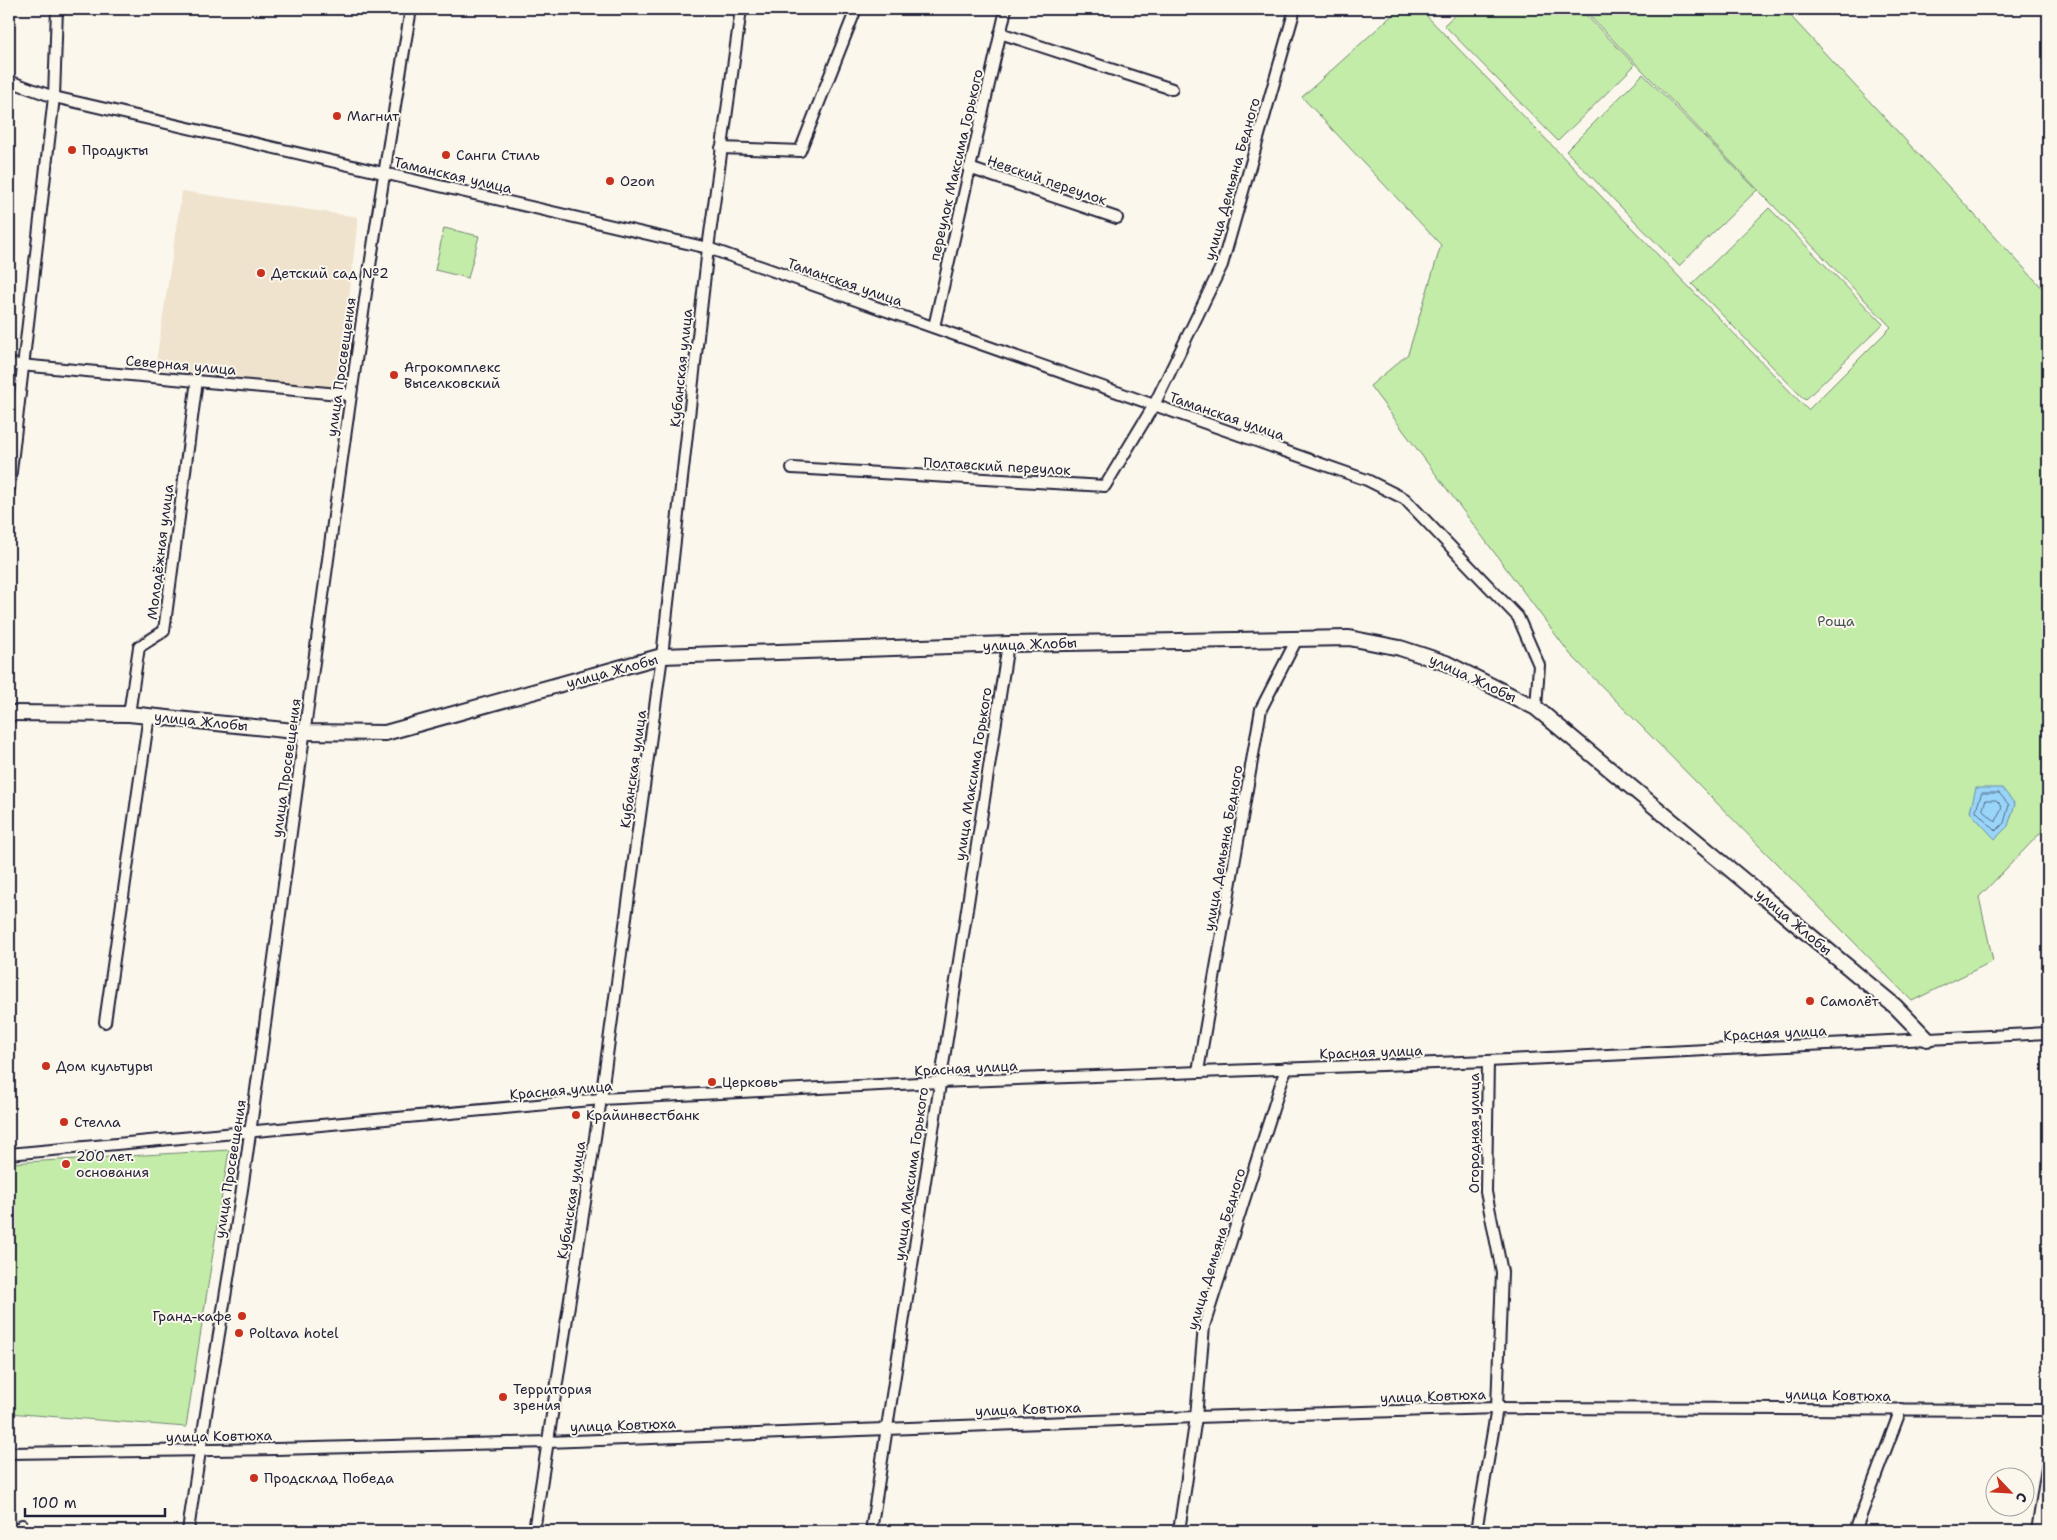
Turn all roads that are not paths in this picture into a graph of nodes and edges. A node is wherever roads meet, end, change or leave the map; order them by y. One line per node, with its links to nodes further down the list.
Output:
1 (57, 9): 10 (street)
2 (410, 9): 13 (street, улица Просвещения)
3 (740, 9): 11 (street, Кубанская улица)
4 (856, 9): 11 (street)
5 (1006, 9): 7 (street, переулок Максима Горького)
6 (1296, 9): 21 (street, улица Демьяна Бедного)
7 (1000, 33): 9 (street); 12 (street, переулок Максима Горького)
8 (9, 81): 10 (street, Таманская улица)
9 (1172, 88)
10 (54, 97): 13 (street, Таманская улица); 18 (street)
11 (721, 148): 15 (street, Кубанская улица)
12 (969, 168): 14 (street, Невский переулок); 16 (street, переулок Максима Горького)
13 (383, 173): 15 (street, Таманская улица); 20 (street, улица Просвещения)
14 (1116, 218)
15 (708, 248): 16 (street, Таманская улица); 26 (street, Кубанская улица)
16 (934, 327): 21 (street, Таманская улица)
17 (9, 364): 18 (street, Северная улица)
18 (23, 364): 19 (street, Северная улица); 23 (street)
19 (197, 380): 20 (street, Северная улица); 29 (street, Молодёжная улица)
20 (350, 395): 31 (street, улица Просвещения)
21 (1154, 405): 22 (street, Полтавский переулок); 27 (street, Таманская улица)
22 (792, 468)
23 (9, 489)
24 (1298, 637): 25 (street, улица Жлобы); 27 (street, улица Жлобы); 37 (street, улица Демьяна Бедного)
25 (1008, 644): 26 (street, улица Жлобы); 38 (street, улица Максима Горького)
26 (662, 656): 31 (street, улица Жлобы); 39 (street, Кубанская улица)
27 (1536, 708): 34 (street, улица Жлобы)
28 (9, 714): 29 (street, улица Жлобы)
29 (129, 714): 30 (street, улица Жлобы)
30 (150, 716): 31 (street, улица Жлобы); 32 (street)
31 (304, 732): 40 (street, улица Просвещения)
32 (104, 1022)
33 (2048, 1033): 34 (street, Красная улица)
34 (1926, 1039): 35 (street, Красная улица)
35 (1488, 1061): 36 (street, Красная улица); 42 (street, Огородная улица)
36 (1286, 1068): 37 (street, Красная улица); 45 (street, улица Демьяна Бедного)
37 (1198, 1071): 38 (street, Красная улица)
38 (939, 1082): 39 (street, Красная улица); 46 (street, улица Максима Горького)
39 (601, 1099): 40 (street, Красная улица); 47 (street, Кубанская улица)
40 (251, 1132): 41 (street, Красная улица); 48 (street, улица Просвещения)
41 (9, 1154)
42 (1497, 1408): 43 (street, улица Ковтюха); 45 (street, улица Ковтюха); 55 (street, Огородная улица)
43 (1901, 1409): 44 (street, улица Ковтюха); 56 (street)
44 (2048, 1410)
45 (1196, 1417): 46 (street, улица Ковтюха); 54 (street, улица Демьяна Бедного)
46 (888, 1428): 47 (street, улица Ковтюха); 53 (street, улица Максима Горького)
47 (547, 1442): 48 (street, улица Ковтюха); 52 (street, Кубанская улица)
48 (199, 1450): 49 (street, улица Ковтюха); 51 (street, улица Просвещения)
49 (9, 1453)
50 (2048, 1462): 57 (street)
51 (188, 1531)
52 (534, 1531)
53 (871, 1531)
54 (1179, 1531)
55 (1476, 1531)
56 (1855, 1531)
57 (2036, 1531)

